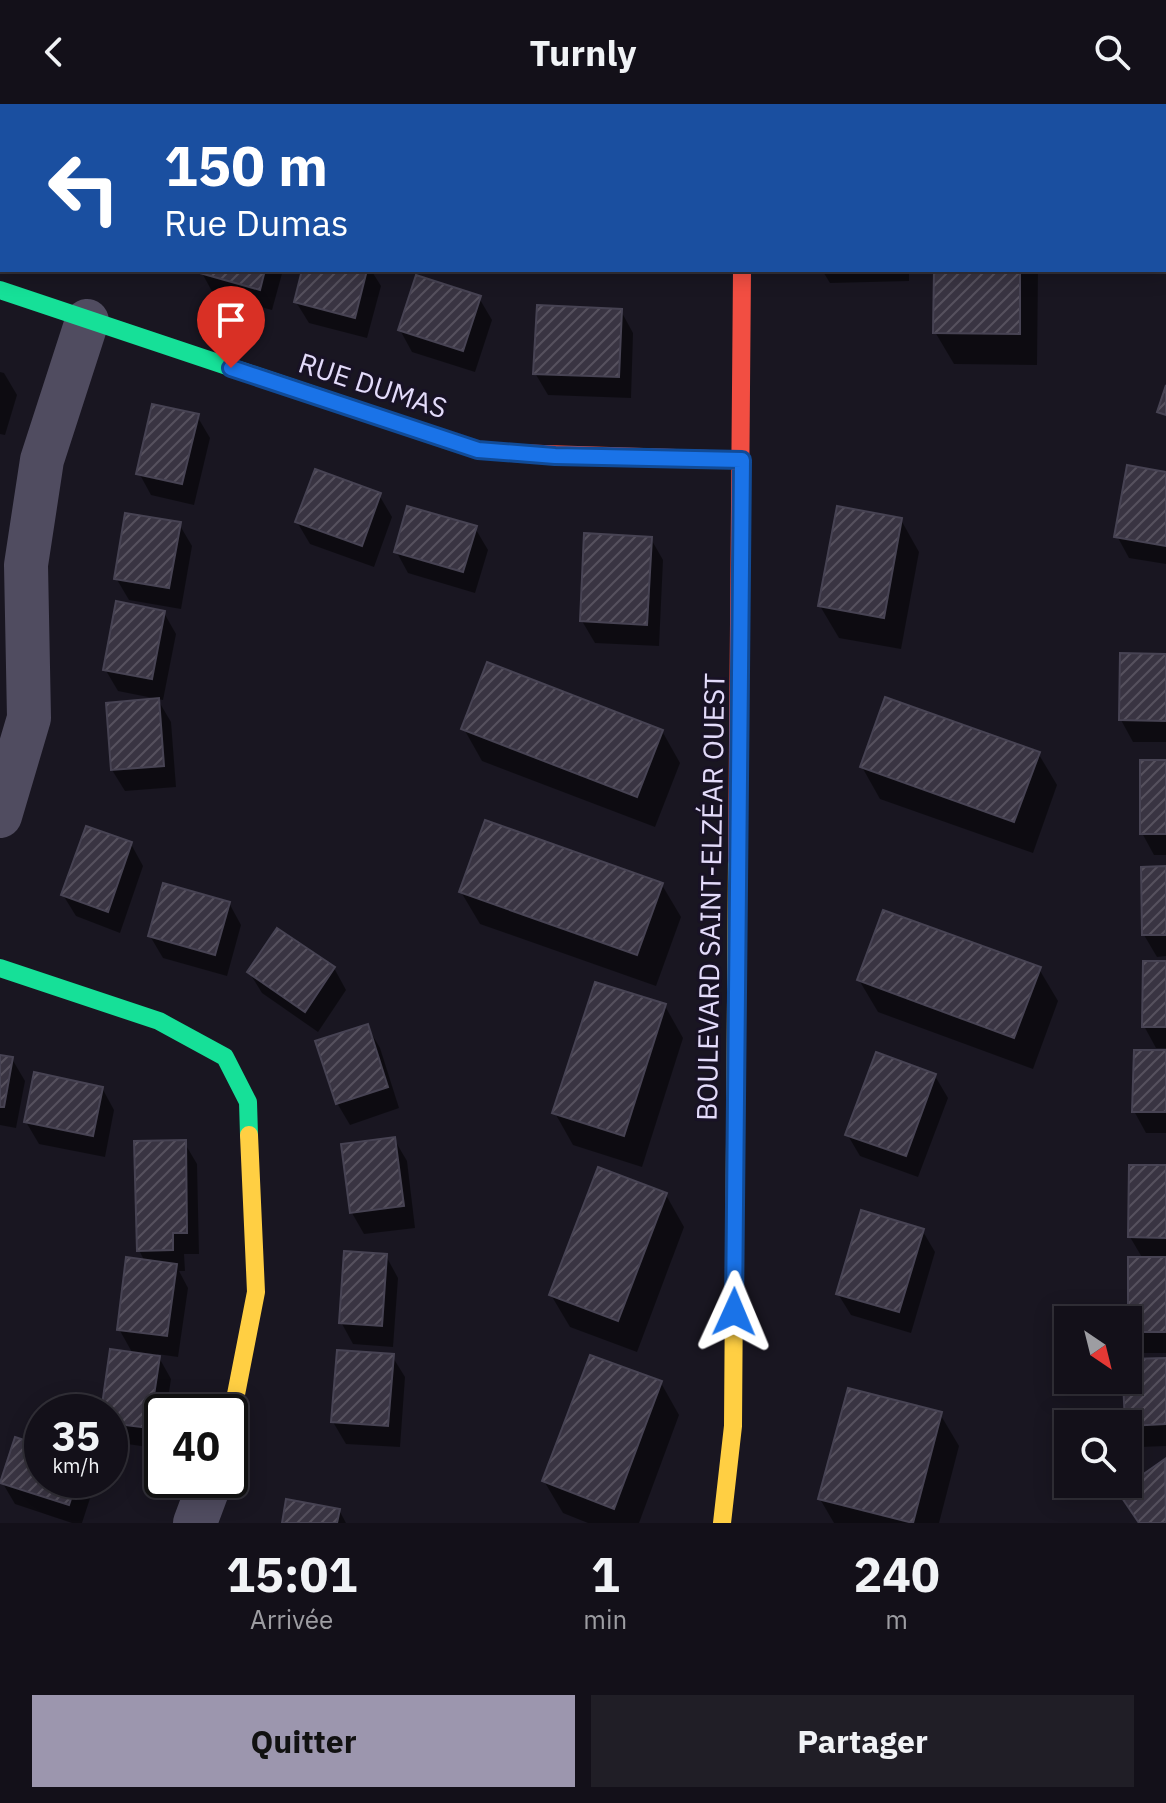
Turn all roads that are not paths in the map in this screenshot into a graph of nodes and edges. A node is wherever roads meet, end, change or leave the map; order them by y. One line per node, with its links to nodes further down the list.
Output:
1 (742, 272): 4 (street, BOULEVARD SAINT-ELZÉAR OUEST)
2 (0, 290): 3 (street, RUE DUMAS)
3 (87, 321): 4 (street, RUE DUMAS); 5 (street)
4 (742, 460): 10 (street, BOULEVARD SAINT-ELZÉAR OUEST)
5 (0, 816)
6 (0, 968): 7 (street)
7 (236, 1394)
8 (204, 1498): 9 (street)
9 (195, 1523)
10 (722, 1523)

